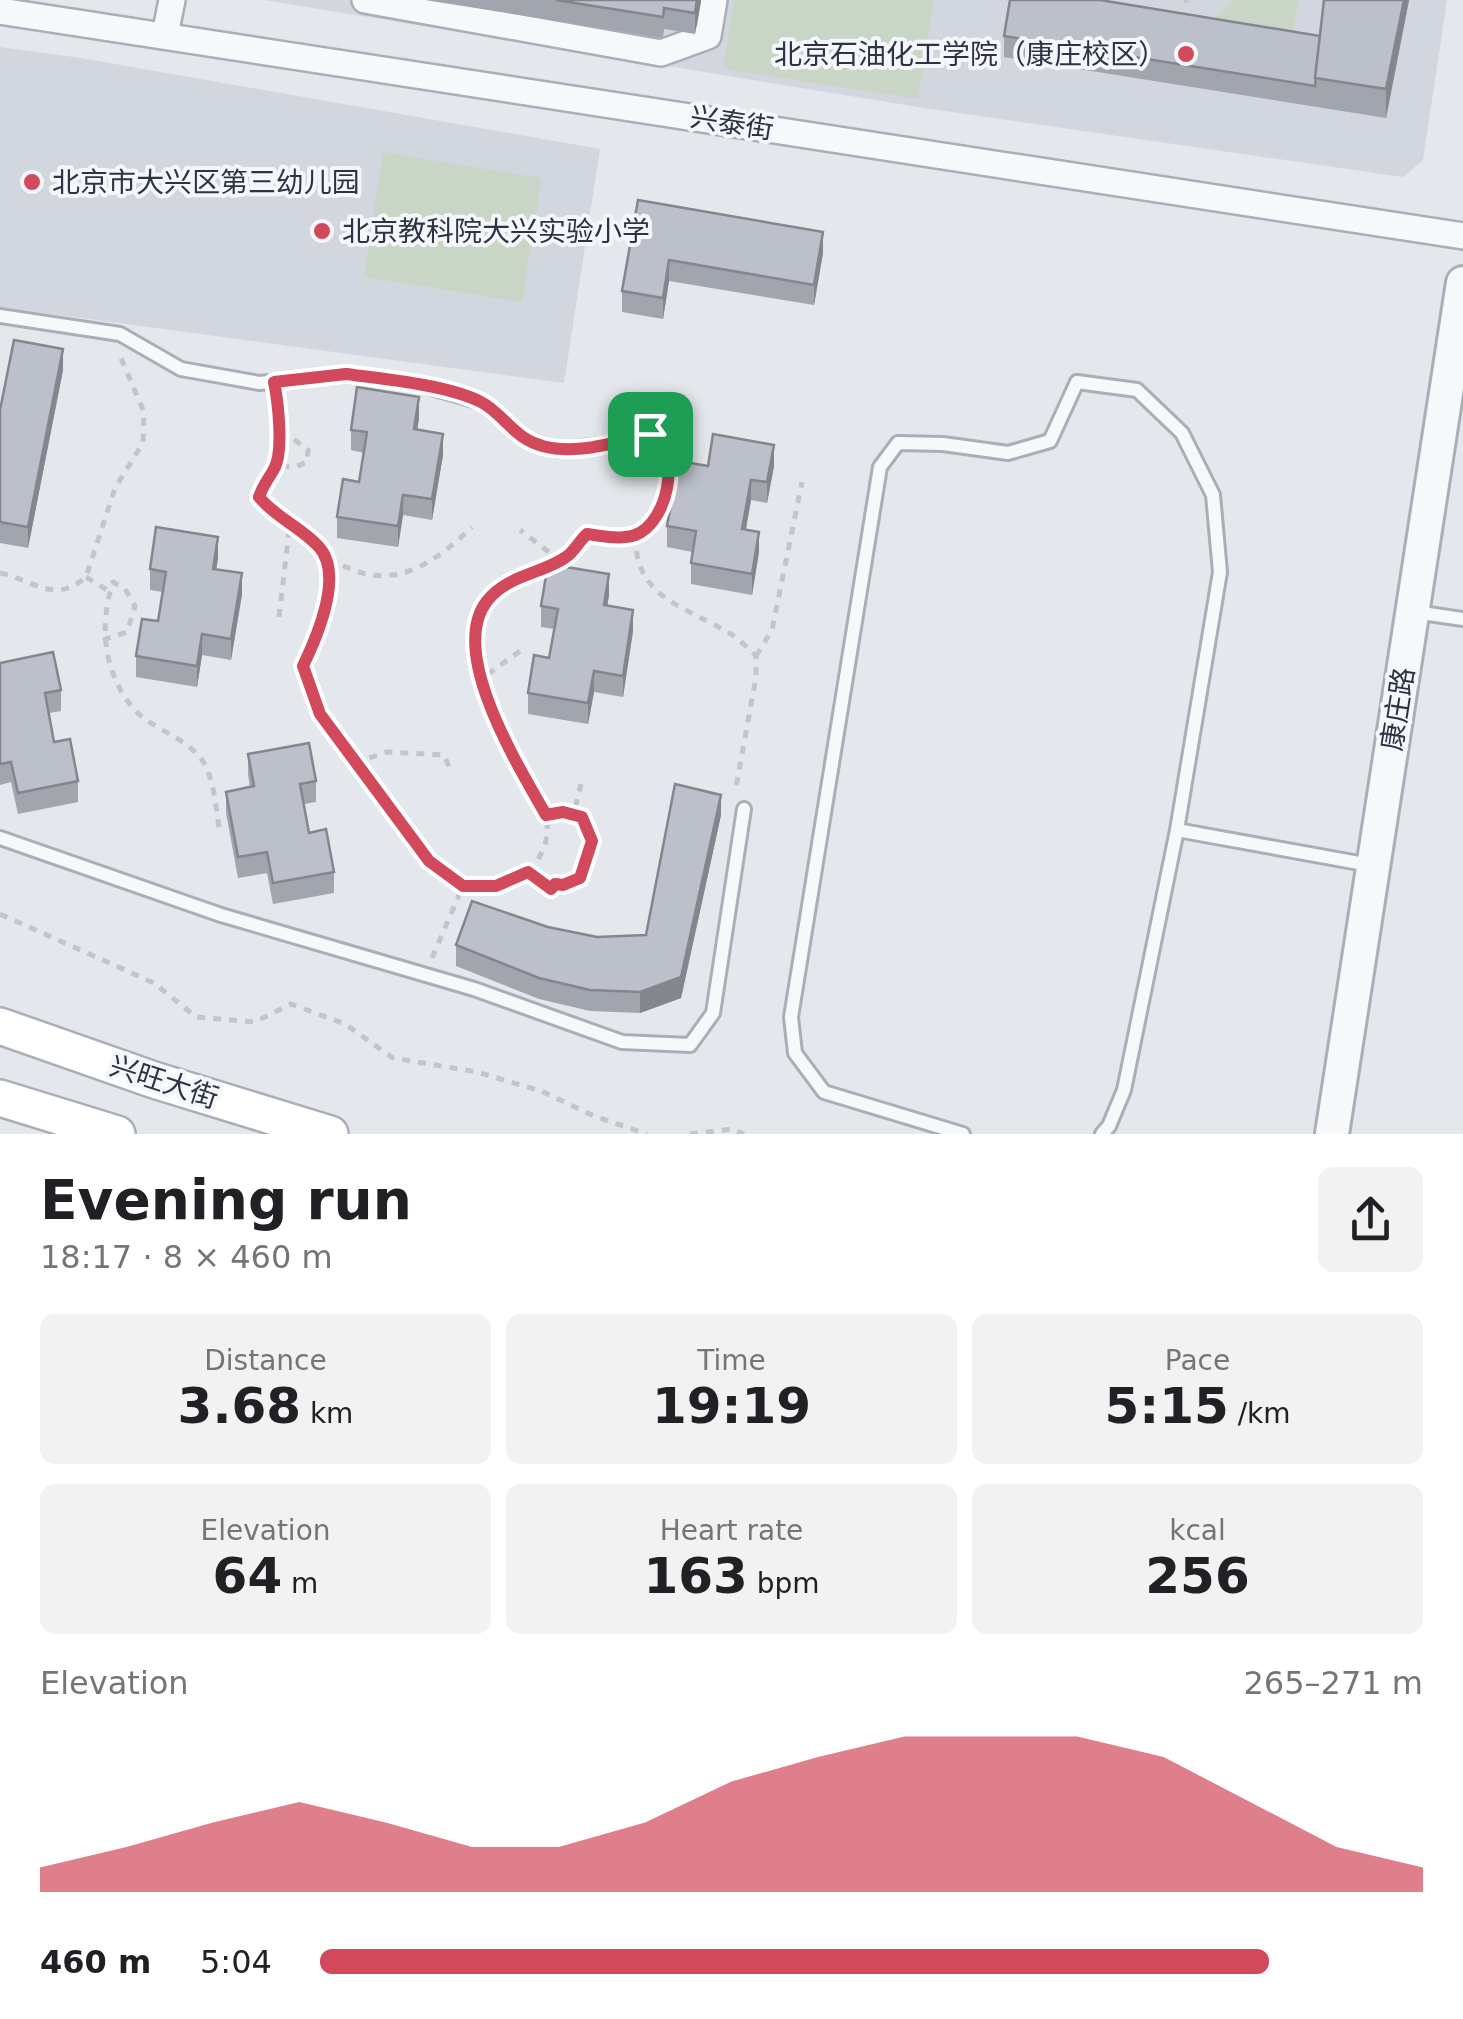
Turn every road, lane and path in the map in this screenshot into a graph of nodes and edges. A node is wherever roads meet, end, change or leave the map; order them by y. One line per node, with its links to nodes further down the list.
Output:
1 (172, 0): 5 (street)
2 (365, 0): 3 (street)
3 (714, 0)
4 (0, 11): 5 (street, 兴泰街)
5 (166, 35): 6 (street, 兴泰街)
6 (1463, 236)
7 (1463, 284): 24 (street, 康庄路)
8 (0, 316): 9 (lane)
9 (120, 334): 10 (lane); 22 (path)
10 (274, 382): 11 (path); 12 (lane)
11 (279, 428): 13 (path); 13 (path)
12 (650, 434): 18 (path)
13 (276, 468): 15 (path)
14 (802, 482): 29 (path)
15 (290, 523): 20 (path); 25 (path)
16 (472, 527): 20 (path)
17 (520, 530): 19 (path)
18 (636, 535): 19 (path); 29 (path)
19 (558, 559): 30 (path)
20 (328, 560): 31 (path)
21 (0, 573): 22 (path)
22 (86, 576): 23 (path)
23 (110, 592): 27 (path); 27 (path)
24 (1413, 611): 26 (lane); 40 (street, 康庄路)
25 (278, 617)
26 (1463, 620)
27 (103, 640): 37 (path)
28 (520, 651): 30 (path)
29 (756, 656): 34 (path)
30 (480, 679): 36 (path)
31 (357, 762): 32 (path); 42 (path)
32 (452, 773)
33 (581, 784): 35 (path)
34 (739, 804): 44 (lane)
35 (574, 813): 36 (path); 41 (path)
36 (546, 815): 41 (path)
37 (219, 828)
38 (1177, 830): 40 (lane); 52 (lane); 53 (lane)
39 (0, 838): 44 (lane)
40 (1372, 865): 54 (street, 康庄路)
41 (528, 872): 42 (path)
42 (463, 886): 44 (path)
43 (0, 914): 49 (path)
44 (425, 974)
45 (0, 1026): 48 (main road, 兴旺大街)
46 (0, 1098): 47 (main road)
47 (117, 1134)
48 (330, 1134)
49 (646, 1134)
50 (690, 1134): 51 (path)
51 (744, 1134)
52 (963, 1134)
53 (1102, 1134)
54 (1332, 1134)

